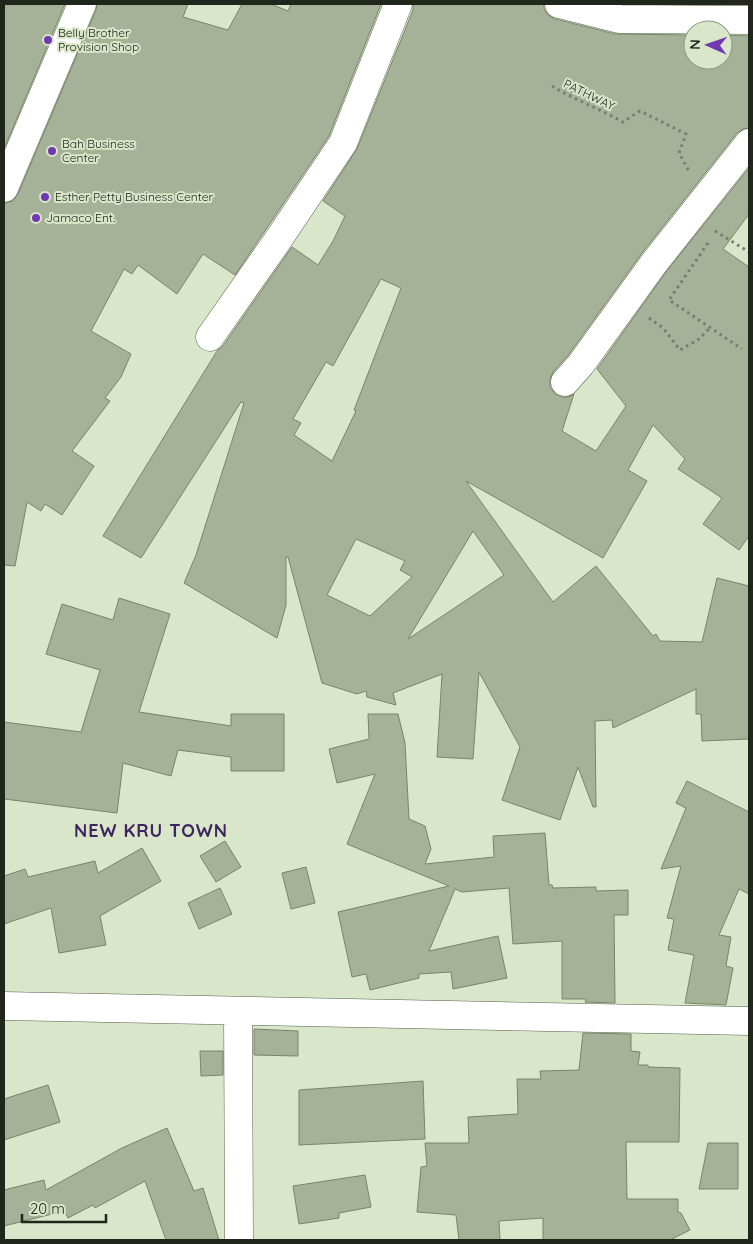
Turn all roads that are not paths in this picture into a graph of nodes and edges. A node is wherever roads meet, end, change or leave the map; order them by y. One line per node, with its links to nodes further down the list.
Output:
1 (82, 4): 6 (street)
2 (398, 4): 7 (street)
3 (559, 4): 4 (street)
4 (749, 20)
5 (749, 143): 8 (street)
6 (4, 188)
7 (210, 337)
8 (565, 382)
9 (4, 1006): 10 (street)
10 (238, 1011): 11 (street); 12 (street)
11 (749, 1021)
12 (240, 1240)

